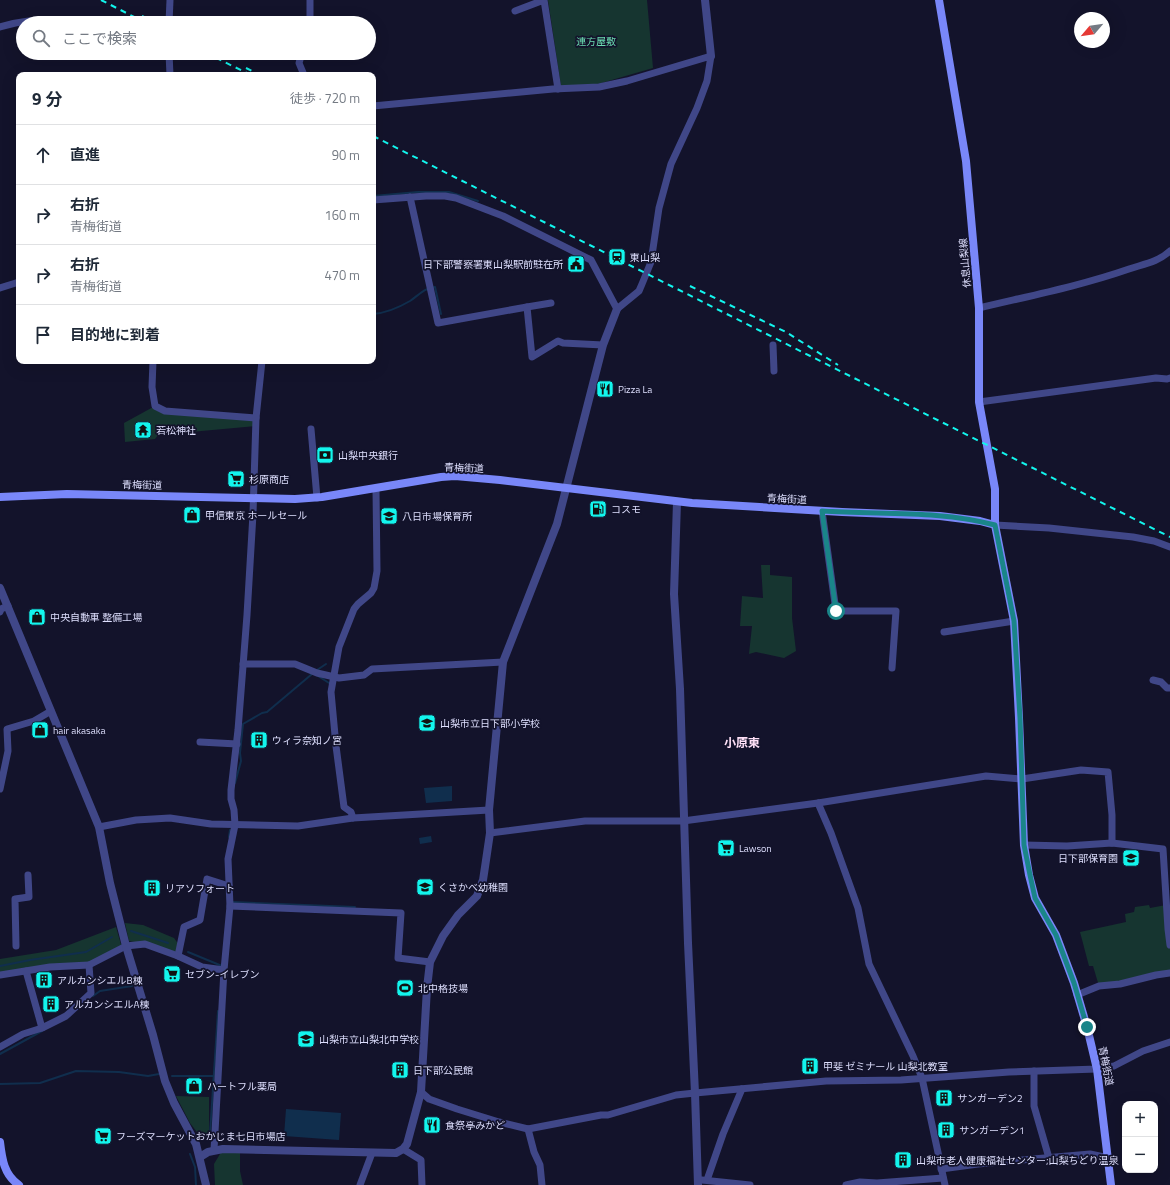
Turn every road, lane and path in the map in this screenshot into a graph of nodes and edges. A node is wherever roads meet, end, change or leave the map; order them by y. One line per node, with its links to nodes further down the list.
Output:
1 (170, 0): 6 (street)
2 (310, 0): 7 (street)
3 (705, 0): 10 (street)
4 (939, 0): 24 (main road, 休息山梨線)
5 (516, 10): 15 (street)
6 (169, 16)
7 (310, 16)
8 (16, 22): 9 (street)
9 (0, 27)
10 (711, 56): 15 (street); 25 (street)
11 (169, 60): 13 (street)
12 (300, 60): 14 (street)
13 (170, 72)
14 (303, 72)
15 (558, 89): 16 (street)
16 (376, 106)
17 (410, 197): 18 (street); 23 (street); 25 (street)
18 (376, 200)
19 (1170, 251): 24 (street)
20 (16, 283): 21 (street)
21 (0, 288)
22 (551, 303): 23 (street)
23 (528, 307): 26 (street)
24 (979, 308): 32 (main road, 休息山梨線)
25 (617, 309): 26 (street)
26 (603, 345): 35 (street)
27 (773, 345): 30 (street)
28 (153, 364): 33 (street)
29 (262, 364): 33 (street)
30 (774, 371)
31 (1170, 378): 32 (street)
32 (979, 402): 42 (main road, 休息山梨線)
33 (256, 418): 38 (street)
34 (311, 429): 39 (street)
35 (567, 488): 36 (main road, 青梅街道); 40 (main road, 青梅街道); 49 (street)
36 (376, 489): 39 (main road, 青梅街道); 52 (street)
37 (0, 497): 38 (main road, 青梅街道)
38 (254, 498): 39 (main road, 青梅街道); 50 (street)
39 (317, 498)
40 (677, 502): 41 (main road, 青梅街道); 63 (street)
41 (822, 511): 42 (main road, 青梅街道); 51 (street)
42 (995, 525): 43 (street); 47 (main road, 青梅街道)
43 (1170, 547)
44 (0, 588): 45 (street)
45 (8, 606): 46 (street); 55 (street)
46 (0, 612)
47 (1014, 621): 48 (street); 58 (main road, 青梅街道)
48 (944, 632)
49 (503, 662): 52 (street); 61 (street)
50 (243, 664): 52 (street); 57 (street)
51 (892, 668)
52 (333, 680): 62 (street)
53 (1153, 680): 54 (street)
54 (1170, 688)
55 (52, 711): 59 (street); 65 (street)
56 (200, 742): 57 (street)
57 (237, 744): 64 (street)
58 (1022, 778): 60 (street); 67 (street); 68 (main road, 青梅街道)
59 (0, 789)
60 (818, 803): 63 (street); 88 (street)
61 (489, 810): 62 (street); 66 (street)
62 (353, 818): 64 (street)
63 (684, 821): 66 (street); 91 (street)
64 (235, 825): 65 (street); 70 (street)
65 (99, 827): 74 (street)
66 (490, 833): 76 (street)
67 (1112, 843): 68 (street); 72 (street)
68 (1024, 845): 82 (main road, 青梅街道)
69 (28, 875): 73 (street)
70 (229, 886): 71 (street); 75 (street)
71 (230, 906): 76 (street); 78 (street)
72 (1170, 945)
73 (16, 946)
74 (126, 946): 75 (street); 77 (street); 97 (street)
75 (178, 956): 78 (street)
76 (430, 962): 90 (street)
77 (89, 964): 79 (street); 83 (street)
78 (224, 970): 95 (street)
79 (26, 971): 81 (street); 83 (street)
80 (1170, 973): 82 (street)
81 (0, 975)
82 (1077, 994): 86 (main road, 青梅街道)
83 (42, 1028): 85 (street)
84 (1170, 1042): 86 (street)
85 (0, 1047)
86 (1097, 1069): 87 (street); 99 (main road, 青梅街道)
87 (1034, 1071): 88 (street); 98 (street)
88 (922, 1078): 89 (street); 100 (street)
89 (742, 1089): 91 (street); 101 (street)
90 (421, 1092): 92 (street); 94 (street)
91 (696, 1093): 92 (street); 103 (street)
92 (528, 1129): 108 (street)
93 (0, 1142): 104 (main road)
94 (403, 1149): 96 (street); 107 (street)
95 (214, 1150): 96 (street); 97 (street)
96 (372, 1153): 106 (street)
97 (200, 1157): 105 (street)
98 (1049, 1158): 99 (street); 100 (street)
99 (1109, 1158): 111 (main road, 青梅街道)
100 (941, 1169): 102 (street)
101 (707, 1180): 103 (street); 109 (street)
102 (944, 1181): 110 (street)
103 (698, 1182)
104 (19, 1185)
105 (206, 1185)
106 (360, 1185)
107 (422, 1185)
108 (542, 1185)
109 (750, 1185)
110 (846, 1185)
111 (1111, 1185)

